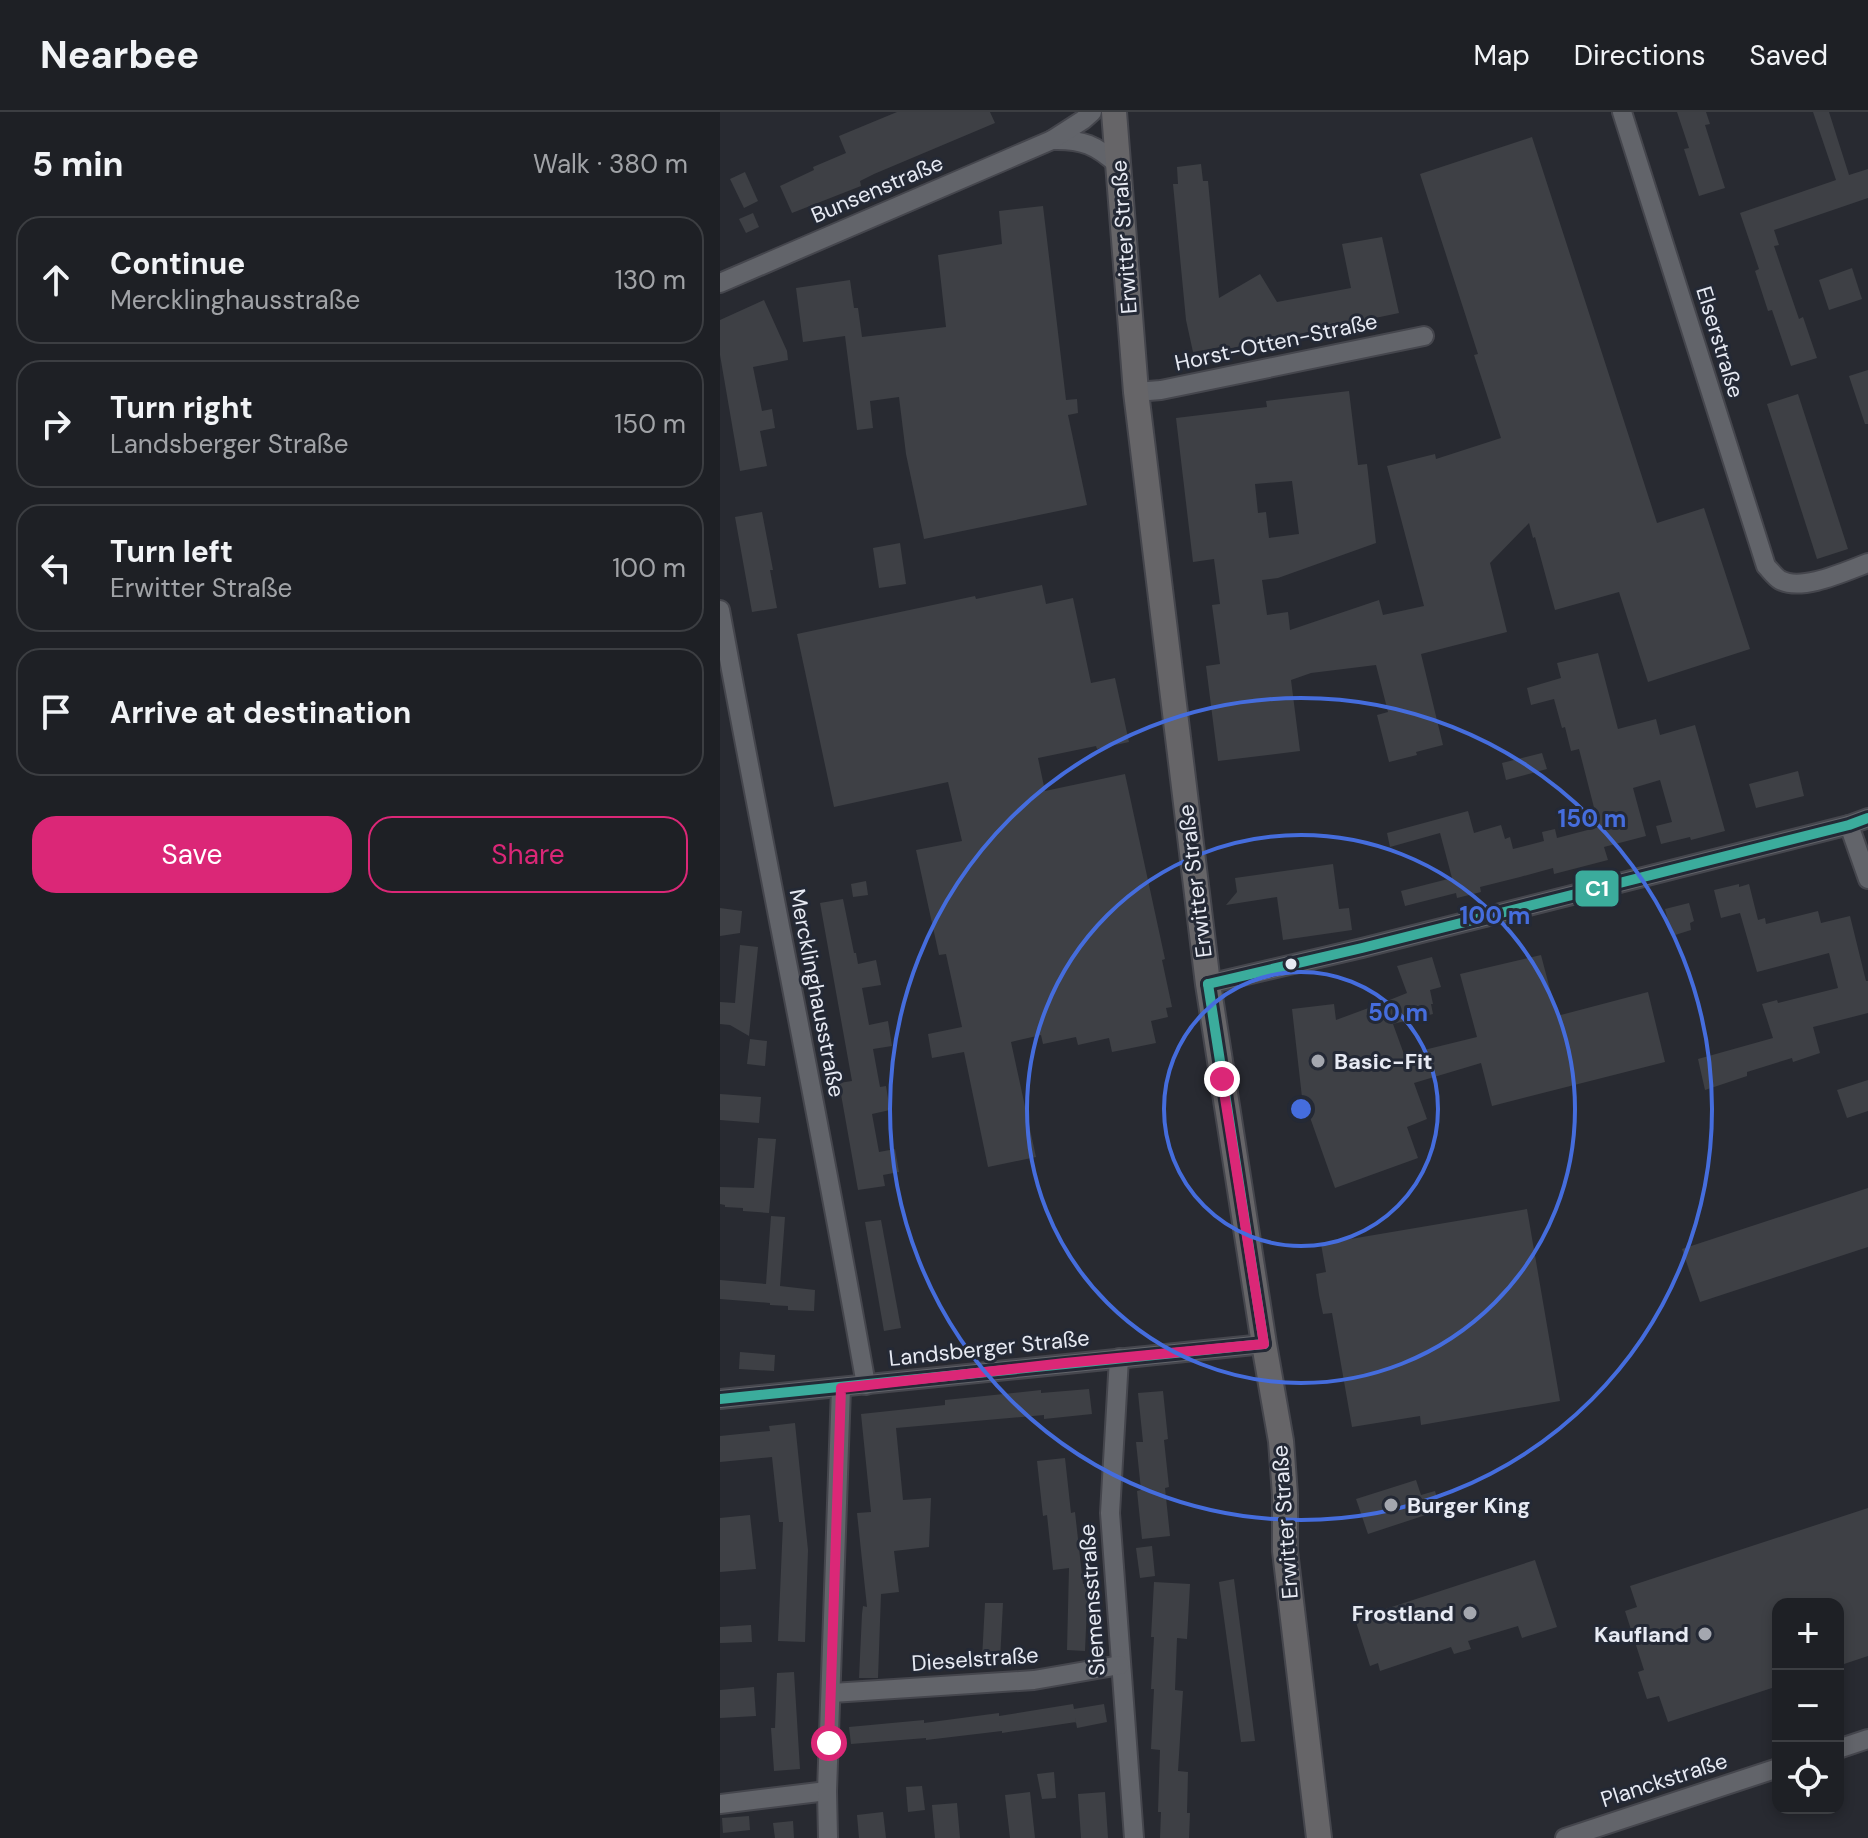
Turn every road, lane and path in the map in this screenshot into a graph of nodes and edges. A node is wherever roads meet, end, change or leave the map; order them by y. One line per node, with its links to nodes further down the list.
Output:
1 (1092, 112): 4 (street, Bunsenstraße)
2 (1114, 112): 5 (main road, Erwitter Straße)
3 (1622, 112): 9 (street, Elserstraße)
4 (1052, 140): 5 (street); 6 (street, Bunsenstraße)
5 (1119, 166): 8 (main road, Erwitter Straße)
6 (720, 283)
7 (1424, 336): 8 (street, Horst-Otten-Straße)
8 (1136, 392): 14 (main road, Erwitter Straße)
9 (1868, 563)
10 (720, 610): 17 (street, Mercklinghausstraße)
11 (1868, 818): 12 (street)
12 (1849, 825): 13 (street); 14 (street)
13 (1868, 879)
14 (1208, 984): 15 (main road, Erwitter Straße)
15 (1264, 1344): 16 (street, Landsberger Straße); 29 (main road, Erwitter Straße)
16 (1119, 1358): 17 (street, Landsberger Straße); 20 (street, Siemensstraße)
17 (866, 1385): 18 (street, Landsberger Straße)
18 (841, 1388): 19 (street, Landsberger Straße); 21 (street)
19 (720, 1399)
20 (1120, 1665): 21 (street, Dieselstraße); 28 (street, Siemensstraße)
21 (832, 1693): 25 (street)
22 (1868, 1739): 23 (street)
23 (1844, 1747)
24 (1772, 1770): 30 (street, Planckstraße)
25 (827, 1791): 26 (street); 27 (street)
26 (720, 1804)
27 (828, 1838)
28 (1134, 1838)
29 (1319, 1838)
30 (1565, 1838)

